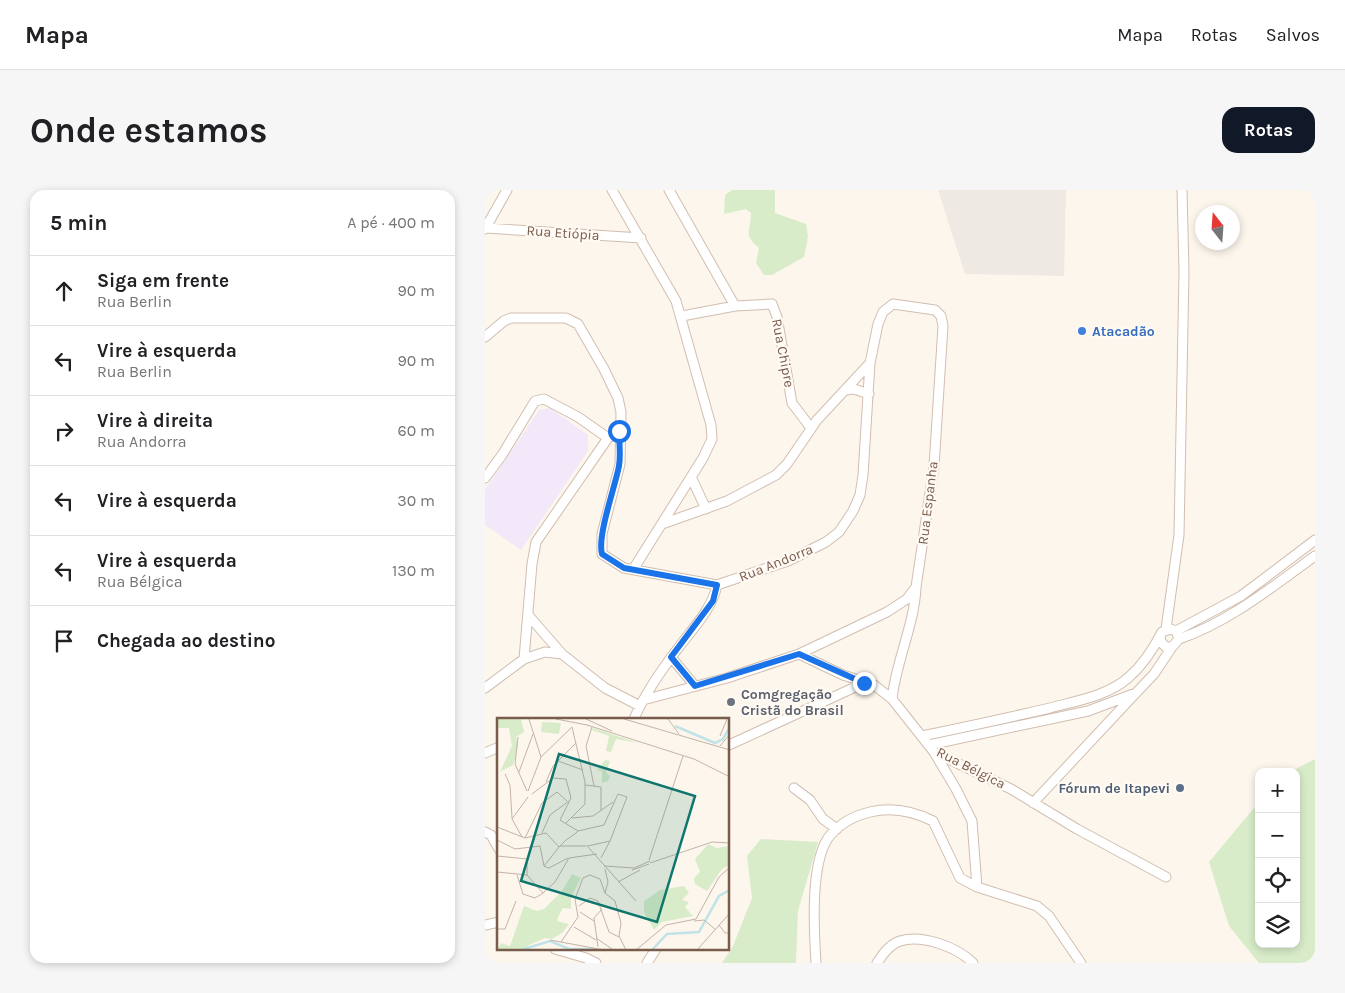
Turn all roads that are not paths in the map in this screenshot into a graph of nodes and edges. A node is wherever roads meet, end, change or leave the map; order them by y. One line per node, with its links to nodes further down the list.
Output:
1 (507, 190): 5 (street)
2 (612, 190): 6 (street)
3 (669, 190): 7 (street)
4 (1182, 190): 27 (street)
5 (485, 228): 6 (street, Rua Etiópia)
6 (641, 238): 9 (street)
7 (735, 306): 9 (street, Rua Chipre); 14 (street, Rua Chipre)
8 (911, 306): 11 (street, Rua Andorra); 25 (street, Rua Espanha)
9 (682, 316): 18 (street)
10 (486, 334): 15 (street)
11 (870, 363): 12 (street); 13 (street, Rua Andorra)
12 (846, 390): 13 (street); 14 (street)
13 (869, 394): 24 (street, Rua Andorra)
14 (811, 428): 19 (street)
15 (619, 431): 16 (street); 23 (street)
16 (608, 438): 17 (street); 26 (street)
17 (485, 478)
18 (692, 479): 19 (street); 20 (street)
19 (707, 509): 20 (street)
20 (662, 524): 23 (street)
21 (1315, 540): 28 (street)
22 (1315, 556): 28 (street)
23 (634, 568): 24 (street)
24 (717, 585): 32 (street)
25 (916, 587): 31 (street); 38 (street)
26 (529, 616): 30 (street); 33 (street)
27 (1163, 632): 28 (street); 29 (street); 41 (street)
28 (1177, 635): 29 (street)
29 (1172, 647): 37 (street)
30 (562, 654): 33 (street); 39 (street)
31 (799, 654): 34 (street, Rua Bélgica); 35 (street)
32 (671, 657): 35 (street); 39 (street)
33 (524, 659): 36 (street)
34 (864, 683): 38 (street, Rua Bélgica); 42 (street)
35 (695, 686): 39 (street)
36 (485, 688)
37 (1136, 693): 44 (street); 47 (street)
38 (892, 699): 41 (street, Rua Bélgica)
39 (641, 703): 40 (street)
40 (634, 718)
41 (922, 736): 44 (street, Rua Bélgica)
42 (730, 745)
43 (497, 748): 45 (street)
44 (931, 748): 47 (street, Rua Bélgica); 52 (street)
45 (485, 753)
46 (793, 788): 48 (street)
47 (1033, 802): 51 (street, Rua Bélgica)
48 (837, 829): 52 (street); 57 (street)
49 (485, 832): 50 (street)
50 (497, 845)
51 (1166, 877)
52 (977, 887): 60 (street)
53 (559, 950): 55 (street)
54 (655, 950): 56 (street)
55 (596, 963)
56 (647, 963)
57 (816, 963)
58 (877, 963): 59 (street)
59 (973, 963)
60 (1081, 963)

